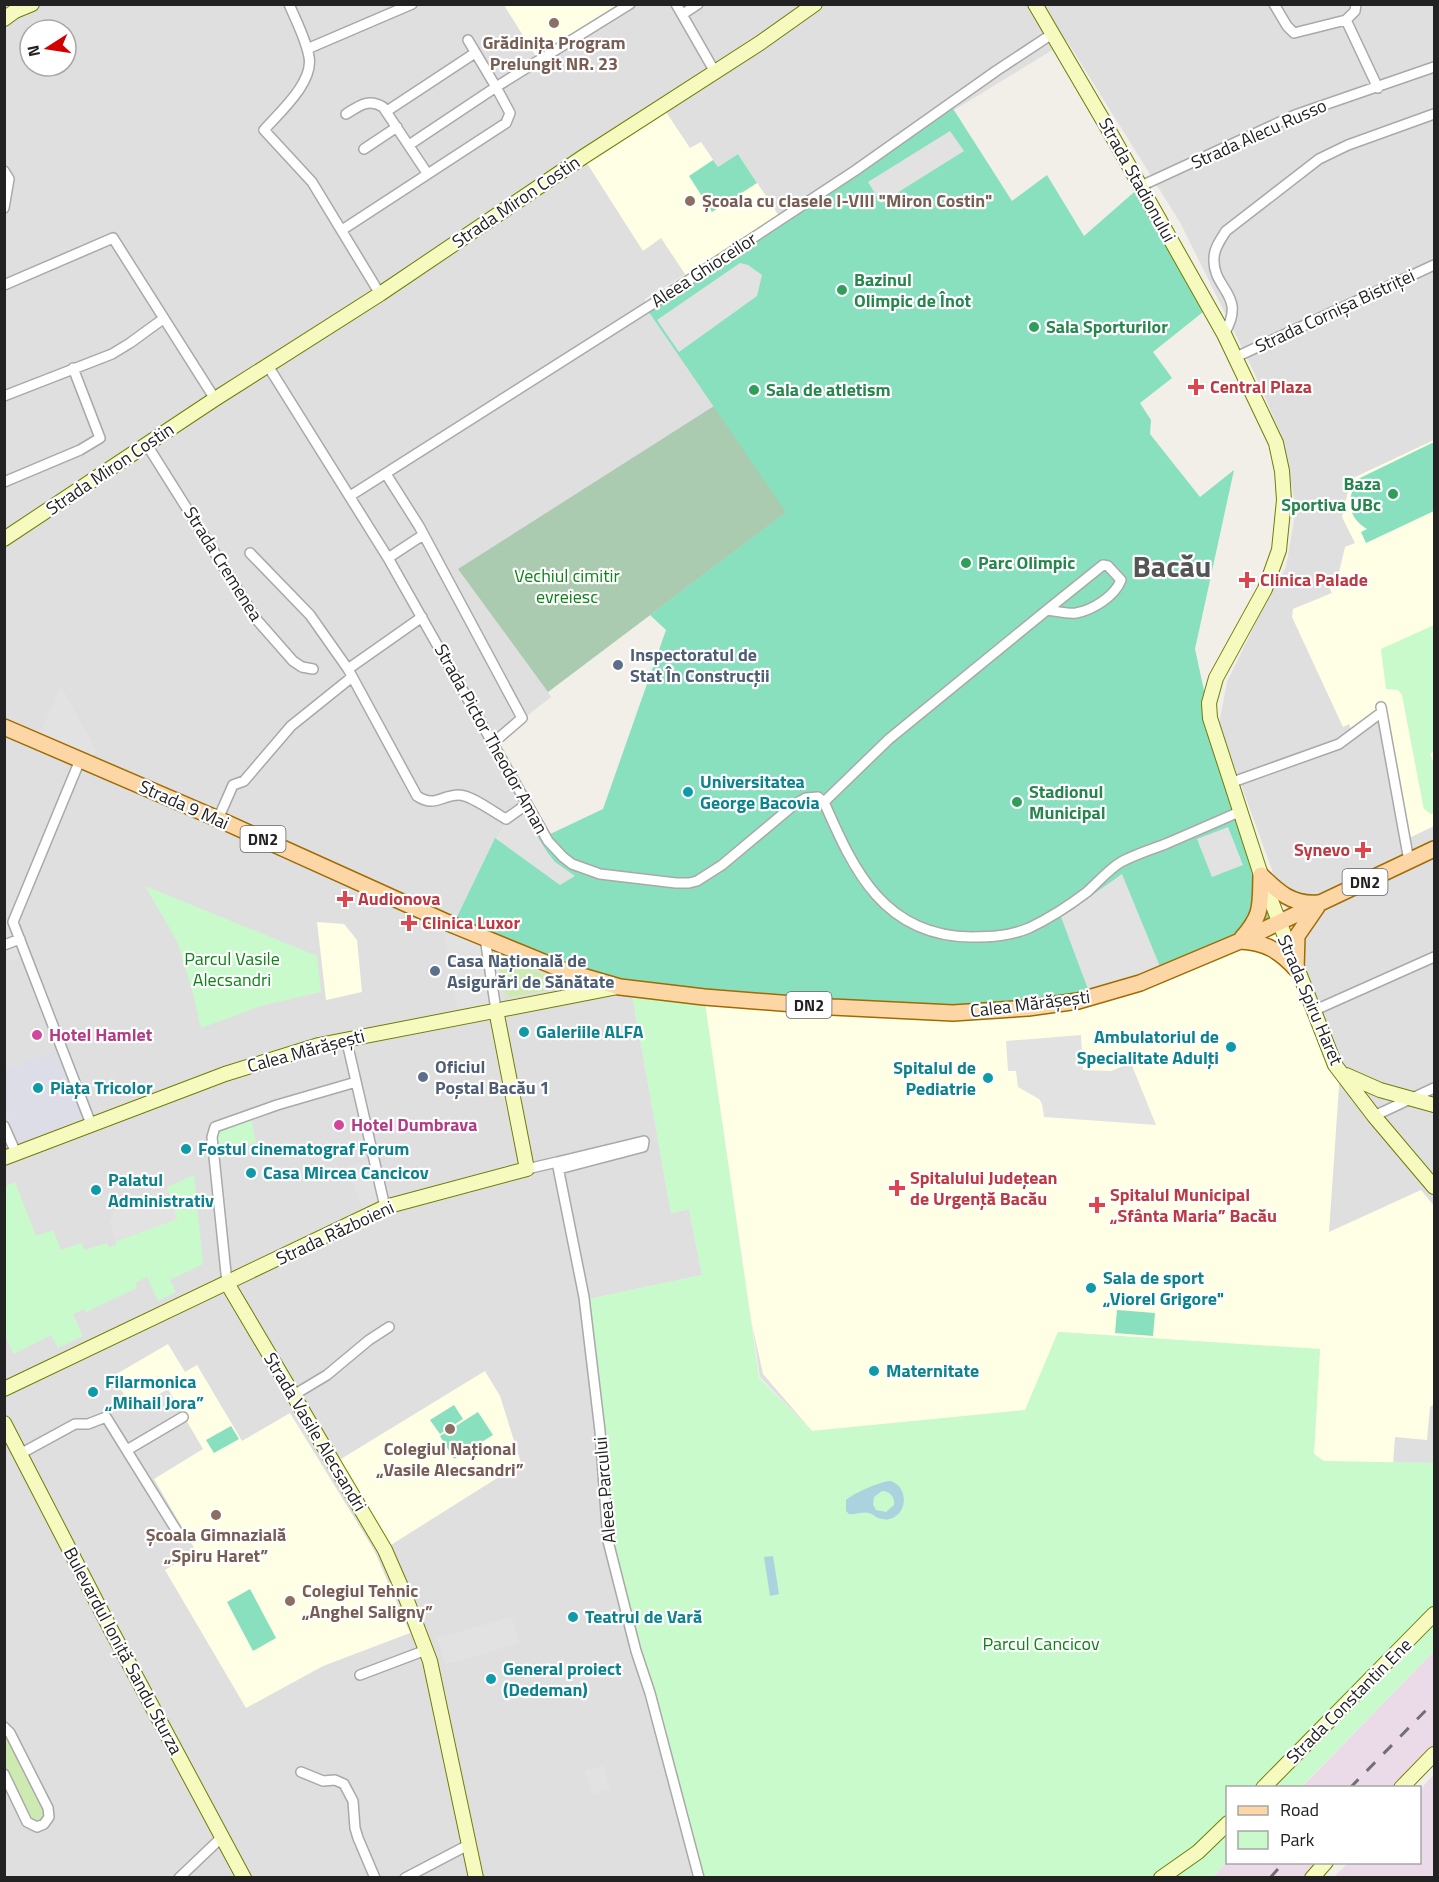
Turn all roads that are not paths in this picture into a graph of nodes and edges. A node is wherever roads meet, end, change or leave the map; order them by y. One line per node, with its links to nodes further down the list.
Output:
1 (32, 4): 12 (street)
2 (289, 4): 16 (street)
3 (412, 4): 16 (street)
4 (676, 4): 11 (street)
5 (698, 4): 11 (street)
6 (815, 4): 19 (street, Strada Miron Costin)
7 (1035, 4): 14 (street, Strada Stadionului)
8 (1274, 4): 13 (street)
9 (1356, 4): 13 (street)
10 (628, 5): 20 (street)
11 (683, 14): 19 (street)
12 (4, 19)
13 (1346, 20): 21 (street)
14 (1052, 34): 30 (street, Strada Stadionului); 44 (street, Aleea Ghioceilor)
15 (468, 40): 17 (street)
16 (306, 50): 32 (street)
17 (475, 53): 20 (street); 22 (street)
18 (1434, 68): 21 (street, Strada Alecu Russo)
19 (715, 72): 35 (street, Strada Miron Costin)
20 (496, 87): 26 (street); 29 (street)
21 (1378, 88): 30 (street, Strada Alecu Russo)
22 (387, 111): 23 (street); 25 (street)
23 (346, 114)
24 (1434, 114): 37 (street, Strada Cornișa Bistriței)
25 (398, 127): 26 (street); 27 (street)
26 (409, 145): 29 (street)
27 (364, 149)
28 (4, 171): 31 (street)
29 (428, 173): 32 (street)
30 (1141, 186): 37 (street, Strada Stadionului)
31 (4, 208)
32 (342, 230): 35 (street)
33 (1434, 265): 38 (street, Strada Cornișa Bistriței)
34 (4, 285): 36 (street)
35 (380, 294): 39 (street, Strada Miron Costin)
36 (163, 319): 40 (street); 42 (street)
37 (1224, 334): 38 (street, Strada Stadionului)
38 (1236, 357): 58 (street, Strada Stadionului)
39 (268, 366): 42 (street, Strada Miron Costin); 46 (street, Strada Pictor Theodor Aman)
40 (73, 368): 41 (street); 45 (street)
41 (4, 396)
42 (215, 399): 43 (street, Strada Miron Costin)
43 (147, 445): 48 (street, Strada Miron Costin); 53 (street, Strada Cremenea)
44 (386, 474): 46 (street, Aleea Ghioceilor); 47 (street)
45 (4, 482)
46 (350, 496): 50 (street, Strada Pictor Theodor Aman)
47 (423, 535): 50 (street); 56 (street)
48 (4, 539)
49 (250, 553): 54 (street)
50 (388, 558): 52 (street, Strada Pictor Theodor Aman)
51 (1047, 610): 51 (street); 59 (street)
52 (422, 617): 54 (street); 56 (street, Strada Pictor Theodor Aman)
53 (313, 669)
54 (350, 673): 60 (street); 62 (street)
55 (4, 727): 57 (main road, Strada 9 Mai / DN2)
56 (493, 743): 60 (street, Strada Pictor Theodor Aman)
57 (80, 760): 62 (main road, Strada 9 Mai / DN2); 67 (street)
58 (1230, 783): 61 (street, Strada Spiru Haret); 64 (street)
59 (824, 802): 60 (street, Strada Pictor Theodor Aman); 61 (street)
60 (527, 804)
61 (1239, 812): 65 (street, Strada Spiru Haret)
62 (218, 819): 69 (main road, Strada 9 Mai / DN2)
63 (1434, 849): 64 (main road, Calea Mărășești / DN2)
64 (1409, 861): 66 (main road, Calea Mărășești / DN2)
65 (1261, 875): 66 (main road); 68 (street, Strada Spiru Haret); 71 (main road)
66 (1321, 903): 68 (main road, Calea Mărășești / DN2); 74 (main road)
67 (9, 923): 70 (street)
68 (1278, 923): 71 (main road, Calea Mărășești / DN2); 74 (street, Strada Spiru Haret)
69 (485, 938): 75 (main road, Strada 9 Mai / DN2); 76 (street)
70 (20, 939): 72 (street); 85 (street)
71 (1240, 941): 74 (main road); 75 (main road, Calea Mărășești / DN2)
72 (4, 945)
73 (1434, 957): 77 (street)
74 (1296, 969): 77 (street, Strada Spiru Haret)
75 (626, 988): 76 (street, Calea Mărășești)
76 (496, 1010): 78 (street, Calea Mărășești); 89 (street)
77 (1313, 1011): 79 (street, Strada Spiru Haret)
78 (346, 1038): 80 (street); 85 (street, Calea Mărășești)
79 (1340, 1072): 82 (street); 84 (street, Strada Spiru Haret)
80 (356, 1082): 91 (street); 92 (street, Strada Vasile Alecsandri)
81 (1434, 1088): 82 (street)
82 (1411, 1098): 83 (street); 84 (street)
83 (1434, 1105)
84 (1374, 1116): 90 (street, Strada Spiru Haret)
85 (91, 1124): 87 (street, Calea Mărășești)
86 (4, 1126): 87 (street)
87 (10, 1155)
88 (558, 1166): 88 (street); 89 (street); 119 (street, Aleea Parcului)
89 (527, 1169): 91 (street, Strada Războieni)
90 (1434, 1187)
91 (385, 1207): 92 (street, Strada Războieni)
92 (227, 1283): 94 (street, Strada Războieni); 95 (street, Strada Vasile Alecsandri)
93 (389, 1327): 95 (street)
94 (4, 1389)
95 (292, 1396): 102 (street, Strada Vasile Alecsandri)
96 (183, 1417): 98 (street)
97 (4, 1423): 99 (street, Bulevardul Ioniță Sandu Sturza)
98 (127, 1450): 99 (street); 100 (street)
99 (20, 1454): 111 (street, Bulevardul Ioniță Sandu Sturza)
100 (178, 1533)
101 (1434, 1614): 108 (street, Strada Constantin Ene)
102 (426, 1650): 103 (street); 112 (street, Strada Vasile Alecsandri)
103 (360, 1675)
104 (4, 1727): 107 (street)
105 (1434, 1754): 109 (street)
106 (301, 1772): 116 (street)
107 (4, 1774)
108 (1265, 1786)
109 (1403, 1786)
110 (1226, 1824): 120 (street)
111 (222, 1837): 114 (street); 115 (street, Bulevardul Ioniță Sandu Sturza)
112 (470, 1844): 117 (street); 118 (street, Strada Vasile Alecsandri)
113 (1325, 1864): 121 (street)
114 (179, 1878)
115 (244, 1878)
116 (375, 1878)
117 (405, 1878)
118 (476, 1878)
119 (699, 1878)
120 (1161, 1878)
121 (1312, 1878)

